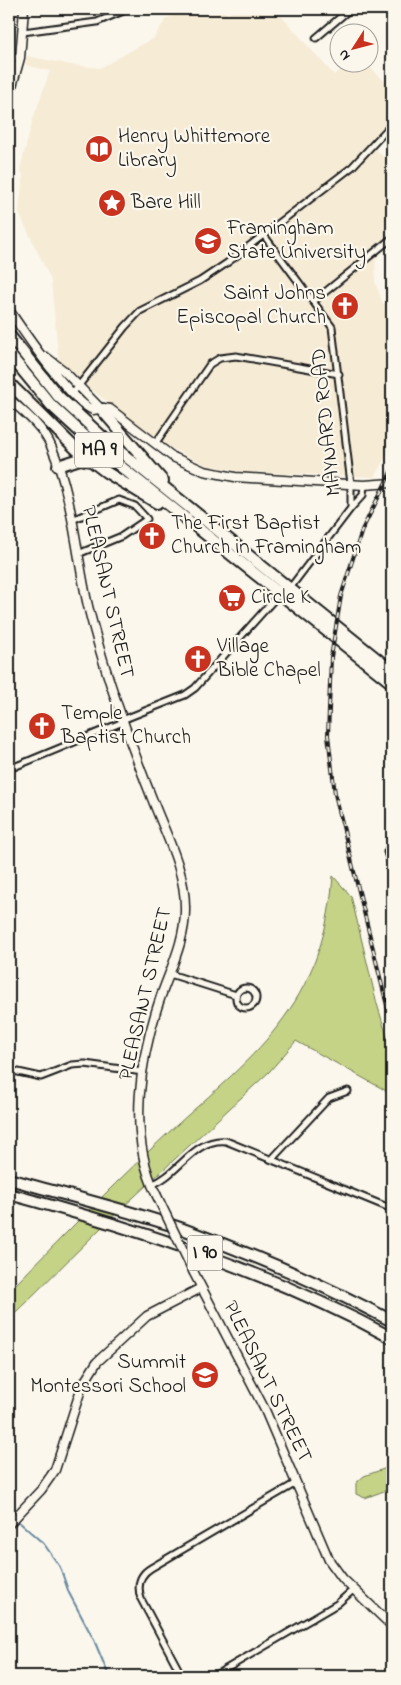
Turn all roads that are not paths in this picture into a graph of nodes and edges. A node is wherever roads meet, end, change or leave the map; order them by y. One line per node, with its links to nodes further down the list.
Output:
1 (24, 9): 4 (main road)
2 (128, 9): 4 (street)
3 (350, 9): 5 (street)
4 (23, 32): 7 (main road)
5 (316, 38)
6 (9, 56): 7 (street)
7 (20, 58): 8 (main road)
8 (9, 97)
9 (392, 124): 10 (street)
10 (263, 234): 12 (street, MAYNARD ROAD); 19 (street)
11 (392, 240): 12 (street)
12 (314, 300): 17 (street, MAYNARD ROAD)
13 (9, 310): 16 (main road)
14 (9, 335): 29 (highway, MA 9)
15 (9, 354): 32 (highway, MA 9)
16 (43, 356): 19 (main road); 20 (main road)
17 (339, 374): 23 (street); 27 (street, MAYNARD ROAD)
18 (9, 383): 24 (highway)
19 (78, 386): 20 (street); 22 (main road)
20 (73, 392): 22 (main road)
21 (9, 399): 25 (main road, PLEASANT STREET)
22 (101, 408): 23 (main road); 29 (highway)
23 (155, 444): 27 (main road)
24 (90, 461): 25 (highway); 32 (highway)
25 (58, 466): 31 (main road, PLEASANT STREET)
26 (392, 483): 28 (main road)
27 (352, 484): 28 (main road); 30 (street, MAYNARD ROAD)
28 (364, 485): 30 (street, MAYNARD ROAD)
29 (187, 507): 36 (highway, MA 9)
30 (351, 508): 36 (street, MAYNARD ROAD)
31 (72, 520): 35 (main road, PLEASANT STREET); 35 (street)
32 (202, 532): 37 (highway, MA 9)
33 (392, 541): 34 (street)
34 (392, 551)
35 (78, 554): 40 (main road, PLEASANT STREET)
36 (290, 589): 38 (highway, MA 9)
37 (280, 593): 39 (highway, MA 9); 40 (street)
38 (392, 671)
39 (392, 683)
40 (122, 721): 41 (street); 44 (main road, PLEASANT STREET)
41 (9, 769)
42 (392, 842): 43 (street)
43 (392, 868)
44 (170, 974): 45 (street); 47 (main road, PLEASANT STREET)
45 (236, 995)
46 (9, 1070): 47 (street)
47 (144, 1072): 51 (main road, PLEASANT STREET)
48 (348, 1091): 49 (street)
49 (272, 1159): 51 (street); 53 (street)
50 (9, 1179): 55 (highway, I 90)
51 (151, 1185): 54 (main road, PLEASANT STREET, bridge)
52 (9, 1194): 56 (highway, I 90)
53 (392, 1209)
54 (201, 1288): 57 (main road, PLEASANT STREET); 58 (main road)
55 (392, 1321)
56 (392, 1338)
57 (296, 1483): 59 (main road, PLEASANT STREET); 61 (street)
58 (9, 1524)
59 (353, 1590): 60 (main road, PLEASANT STREET); 62 (street)
60 (392, 1626)
61 (182, 1676)
62 (214, 1676)

